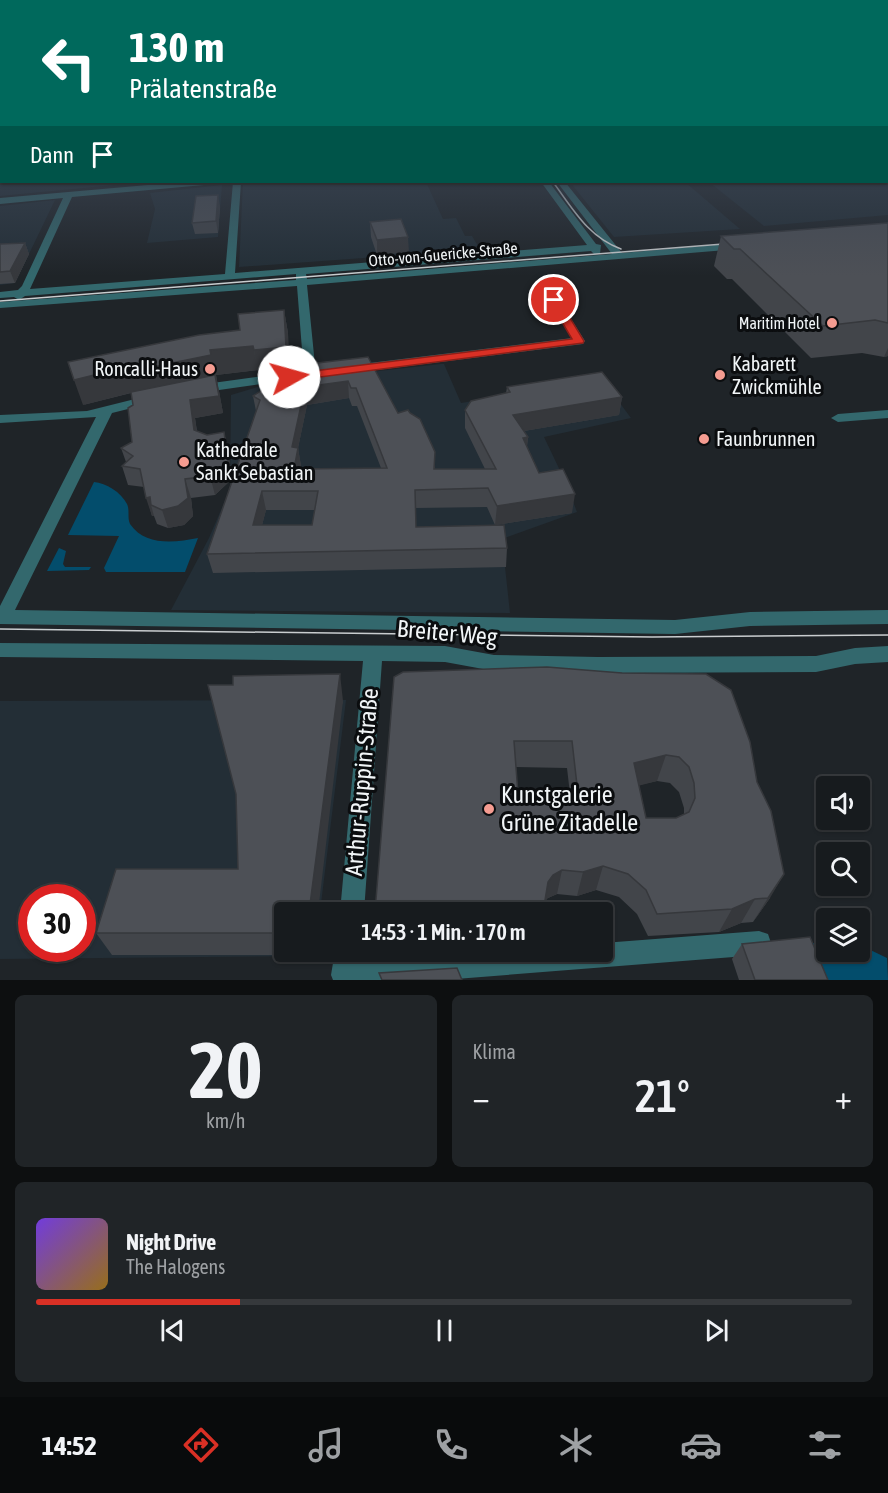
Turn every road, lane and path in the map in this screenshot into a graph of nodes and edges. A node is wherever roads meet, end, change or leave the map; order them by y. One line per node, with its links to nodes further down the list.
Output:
1 (176, 185): 5 (street)
2 (237, 185): 10 (street)
3 (547, 185): 8 (street)
4 (563, 185): 7 (street)
5 (69, 195): 6 (street); 12 (street)
6 (0, 201)
7 (612, 246): 8 (street, Otto-von-Guericke-Straße); 9 (street); 9 (street, Otto-von-Guericke-Straße)
8 (597, 252): 9 (street, Otto-von-Guericke-Straße); 11 (street, Otto-von-Guericke-Straße)
9 (619, 256)
10 (230, 276): 11 (street, Otto-von-Guericke-Straße); 12 (street, Otto-von-Guericke-Straße)
11 (301, 276): 15 (street, Otto-von-Guericke-Straße); 18 (street)
12 (24, 292): 13 (street, Otto-von-Guericke-Straße); 15 (street)
13 (0, 295)
14 (554, 300): 17 (street)
15 (5, 304): 16 (street)
16 (0, 314)
17 (338, 371)
18 (184, 392)
19 (161, 397): 20 (street)
20 (106, 411): 23 (street); 24 (street)
21 (888, 414): 22 (street)
22 (838, 418)
23 (0, 419)
24 (2, 617): 25 (street, Breiter Weg)
25 (888, 617)
26 (0, 650): 27 (street, Breiter Weg)
27 (373, 653): 28 (street, Breiter Weg); 29 (street, Arthur-Ruppin-Straße)
28 (888, 654)
29 (353, 902)
30 (759, 943): 31 (street)
31 (344, 969)

